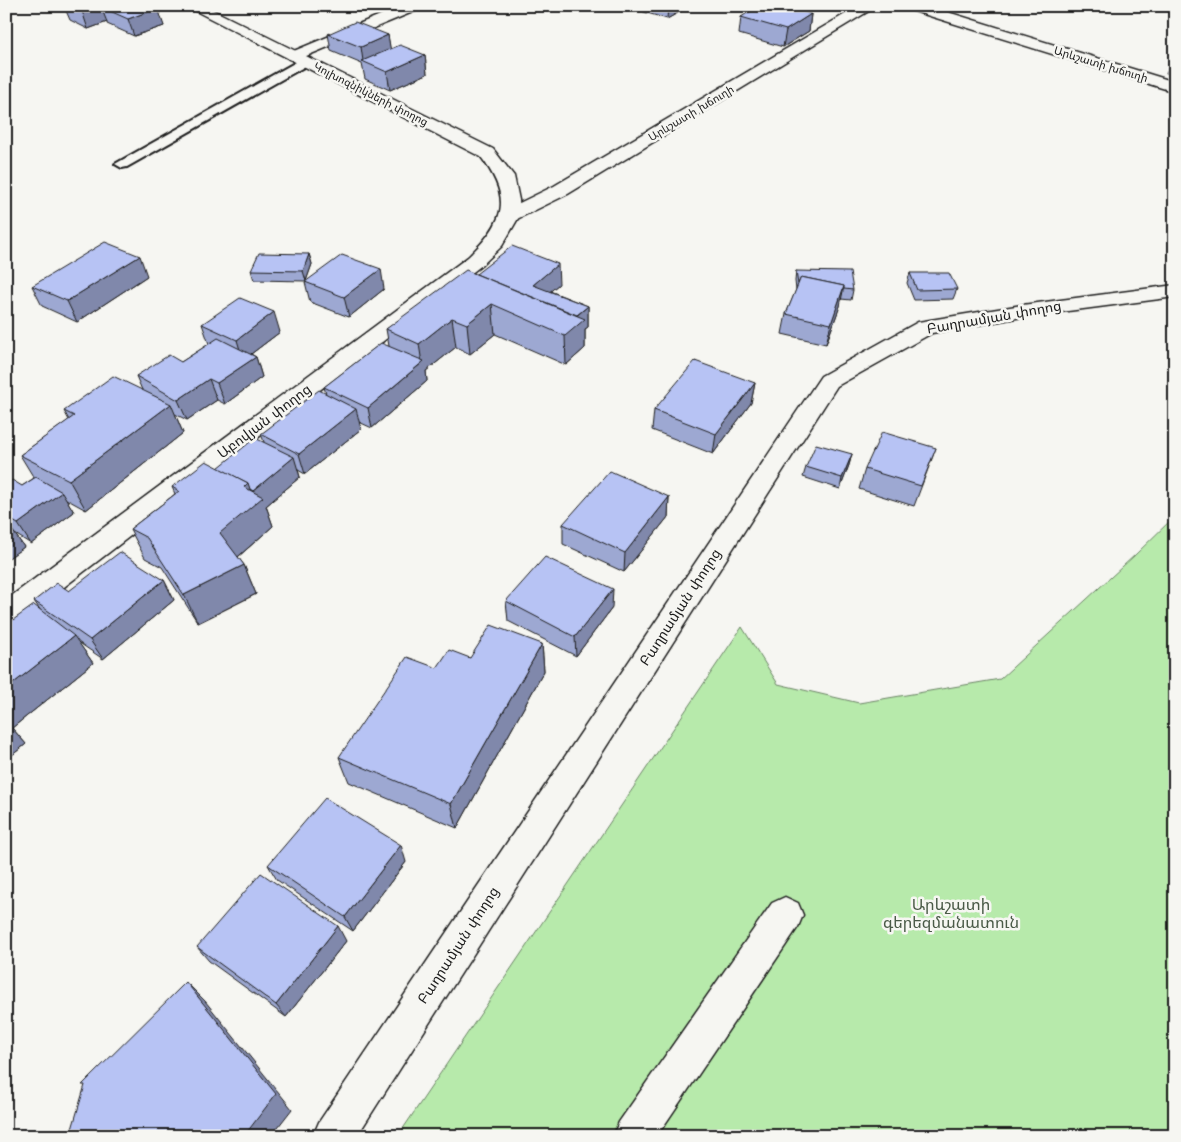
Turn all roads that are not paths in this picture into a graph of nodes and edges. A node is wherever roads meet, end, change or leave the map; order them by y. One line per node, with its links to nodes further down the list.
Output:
1 (193, 6): 7 (street, Կոլխոզնիկների փողոց)
2 (415, 6): 7 (street)
3 (870, 6): 6 (street, Արևշատի խճուղի)
4 (912, 6): 8 (street, Արևշատի խճուղի)
5 (818, 22): 6 (street)
6 (835, 27): 10 (street, Արևշատի խճուղի)
7 (300, 58): 9 (lane); 10 (street, Կոլխոզնիկների փողոց)
8 (1175, 86)
9 (122, 164)
10 (510, 215): 12 (street, Աբովյան փողոց)
11 (1175, 291): 14 (street, Բաղրամյան փողոց)
12 (6, 616)
13 (785, 915): 15 (street)
14 (333, 1136)
15 (633, 1136)

